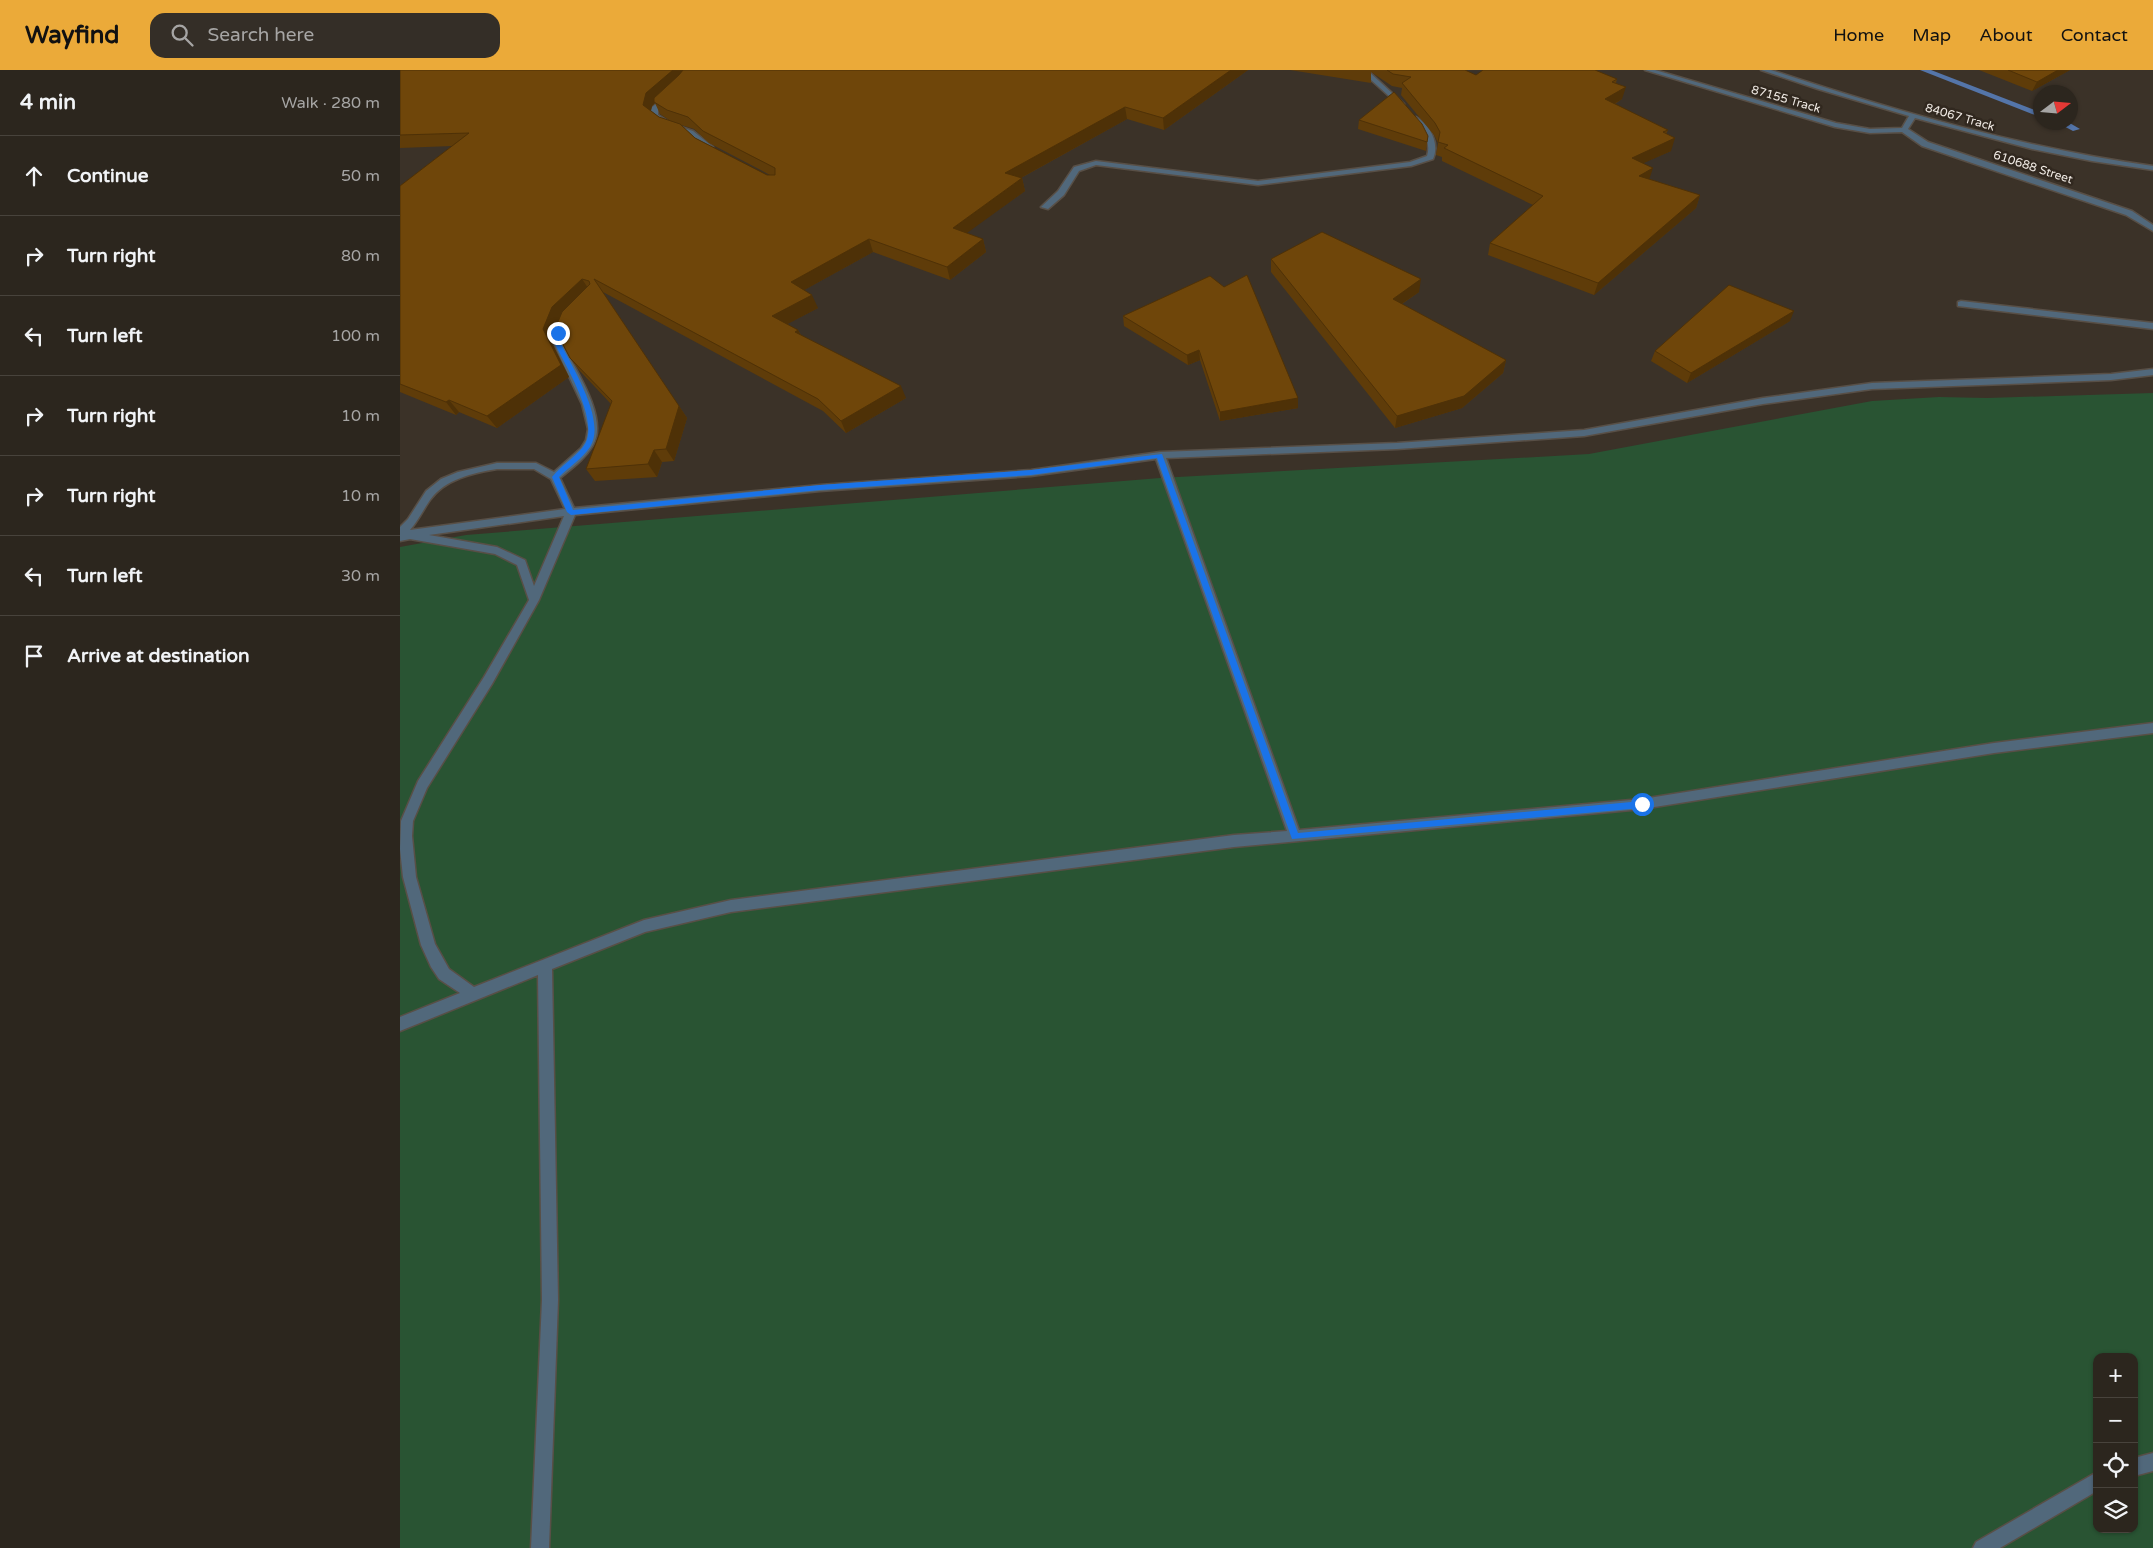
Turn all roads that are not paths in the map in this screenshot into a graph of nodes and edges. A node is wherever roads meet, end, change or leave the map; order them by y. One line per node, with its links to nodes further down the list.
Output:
1 (1363, 70): 9 (street)
2 (1648, 70): 6 (street, 87155 Track)
3 (1764, 70): 5 (street, 84067 Track)
4 (675, 90): 7 (street)
5 (1912, 115): 6 (street); 8 (street, 84067 Track)
6 (1904, 130): 10 (street, 610688 Street)
7 (722, 155)
8 (2153, 168)
9 (1045, 206)
10 (2130, 213): 11 (street); 12 (street, 610688 Street)
11 (2153, 220)
12 (2153, 229)
13 (1961, 304): 15 (street)
14 (573, 316): 18 (street)
15 (2153, 326)
16 (2153, 372): 17 (street)
17 (1160, 455): 19 (street); 23 (street)
18 (555, 477): 19 (street); 20 (street)
19 (571, 512): 20 (street); 21 (street)
20 (404, 536): 21 (street)
21 (534, 600): 25 (street)
22 (2153, 728): 23 (street)
23 (1295, 836): 24 (street)
24 (545, 965): 25 (street); 30 (street)
25 (472, 994): 26 (street)
26 (400, 1024)
27 (2153, 1462): 28 (street)
28 (2138, 1466)
29 (2093, 1483): 31 (street)
30 (540, 1548)
31 (1982, 1548)

